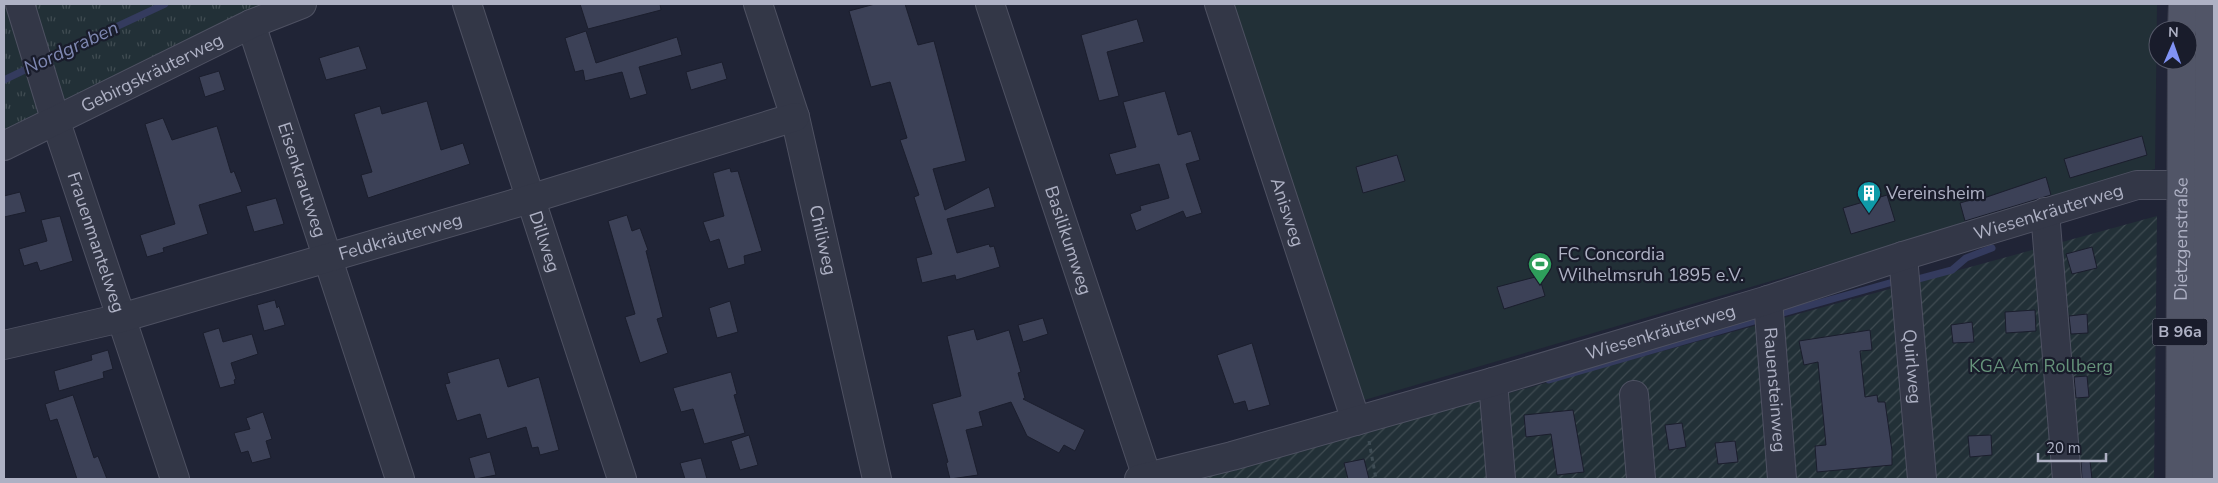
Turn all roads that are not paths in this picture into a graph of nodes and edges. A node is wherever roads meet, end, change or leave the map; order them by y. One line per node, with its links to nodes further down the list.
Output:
1 (20, 4): 12 (lane, Frauenmantelweg)
2 (302, 4): 10 (lane, Gebirgskräuterweg)
3 (467, 4): 17 (lane, Dillweg)
4 (758, 4): 13 (lane, Chiliweg)
5 (990, 4): 30 (lane, Basilikumweg)
6 (1219, 4): 27 (lane, Anisweg)
7 (2182, 4): 9 (main road)
8 (2210, 4): 16 (main road, Dietzgenstraße / B 96a)
9 (2182, 20)
10 (251, 24): 12 (lane, Gebirgskräuterweg); 21 (lane, Eisenkrautweg)
11 (2182, 70): 15 (main road, Dietzgenstraße / B 96a)
12 (54, 118): 14 (lane, Gebirgskräuterweg); 23 (lane, Frauenmantelweg)
13 (795, 118): 17 (lane, Feldkräuterweg); 34 (lane, Chiliweg)
14 (4, 146)
15 (2180, 185): 16 (main road); 18 (lane, Wiesenkräuterweg); 40 (main road, Dietzgenstraße / B 96a)
16 (2207, 185): 19 (main road, Dietzgenstraße / B 96a)
17 (530, 199): 21 (lane, Feldkräuterweg); 33 (lane, Dillweg)
18 (2045, 212): 20 (lane, Wiesenkräuterweg); 39 (lane)
19 (2211, 226): 28 (main road, Dietzgenstraße / B 96a)
20 (1903, 256): 22 (lane, Wiesenkräuterweg); 38 (lane, Quirlweg)
21 (328, 258): 23 (lane, Feldkräuterweg); 32 (lane, Eisenkrautweg)
22 (1768, 300): 25 (lane, Wiesenkräuterweg); 37 (lane, Rauensteinweg)
23 (121, 318): 24 (lane, Feldkräuterweg); 31 (lane, Frauenmantelweg)
24 (4, 345)
25 (1493, 382): 27 (lane, Wiesenkräuterweg); 35 (lane)
26 (1634, 395): 36 (lane)
27 (1356, 421): 29 (lane, Wiesenkräuterweg)
28 (2210, 448): 41 (main road, Dietzgenstraße / B 96a)
29 (1234, 471): 30 (lane, Wiesenkräuterweg)
30 (1143, 478)
31 (175, 479)
32 (400, 479)
33 (622, 479)
34 (877, 479)
35 (1501, 479)
36 (1641, 479)
37 (1782, 479)
38 (1922, 479)
39 (2067, 479)
40 (2180, 479)
41 (2206, 479)

